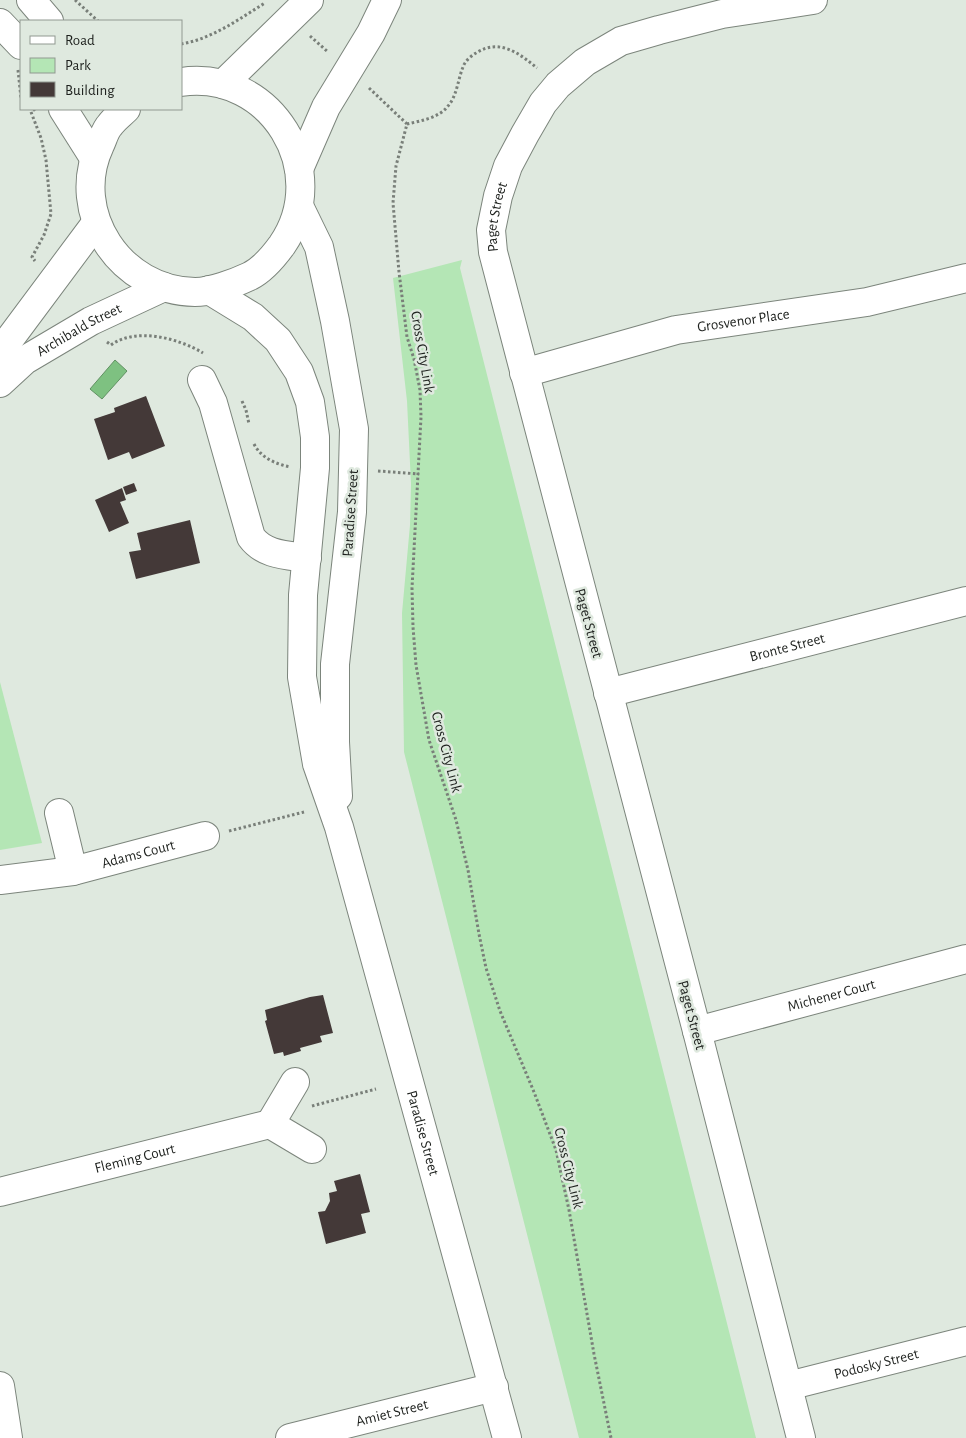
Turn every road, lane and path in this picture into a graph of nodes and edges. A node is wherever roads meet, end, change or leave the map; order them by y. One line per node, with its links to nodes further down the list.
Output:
1 (31, 0): 7 (street)
2 (76, 0): 8 (path)
3 (270, 0): 12 (path)
4 (309, 0): 15 (street)
5 (387, 0): 23 (street)
6 (813, 0): 17 (street, Paget Street)
7 (48, 20)
8 (97, 20)
9 (0, 23): 11 (street)
10 (309, 35): 13 (path)
11 (20, 44)
12 (182, 44)
13 (328, 52)
14 (182, 82): 15 (street)
15 (223, 84): 23 (street)
16 (366, 85): 21 (path)
17 (558, 85): 21 (path); 31 (street, Paget Street)
18 (30, 110): 26 (path)
19 (64, 110): 22 (street)
20 (125, 110): 22 (street)
21 (407, 124): 35 (path, Cross City Link)
22 (94, 158): 25 (street)
23 (300, 170): 24 (street)
24 (299, 206): 29 (street); 41 (street, Paradise Street)
25 (96, 223): 28 (street); 30 (street)
26 (40, 267)
27 (966, 278): 31 (street, Grosvenor Place)
28 (164, 287): 29 (street); 33 (street, Archibald Street)
29 (209, 290): 36 (street, Paradise Street)
30 (0, 352)
31 (524, 373): 38 (street, Paget Street)
32 (202, 380): 36 (street)
33 (0, 383)
34 (370, 470): 35 (path)
35 (419, 474): 62 (path, Cross City Link)
36 (306, 558): 41 (street, Paradise Street)
37 (966, 602): 38 (street, Bronte Street)
38 (608, 694): 46 (street, Paget Street)
39 (304, 812): 42 (path)
40 (59, 813): 43 (street)
41 (339, 827): 58 (street, Paradise Street)
42 (205, 836): 43 (street, Adams Court)
43 (73, 871): 44 (street, Adams Court)
44 (0, 880)
45 (966, 959): 46 (street, Michener Court)
46 (697, 1031): 57 (street, Paget Street)
47 (296, 1082): 50 (street)
48 (376, 1089): 49 (path)
49 (310, 1107)
50 (270, 1124): 51 (street); 52 (street, Fleming Court)
51 (312, 1149)
52 (0, 1192)
53 (0, 1197): 54 (street)
54 (0, 1210)
55 (966, 1341): 57 (street, Podosky Street)
56 (0, 1386): 59 (street)
57 (788, 1386): 63 (street, Paget Street)
58 (494, 1387): 60 (street, Amiet Street); 61 (street, Paradise Street)
59 (8, 1438)
60 (290, 1438)
61 (507, 1438)
62 (611, 1438)
63 (801, 1438)

